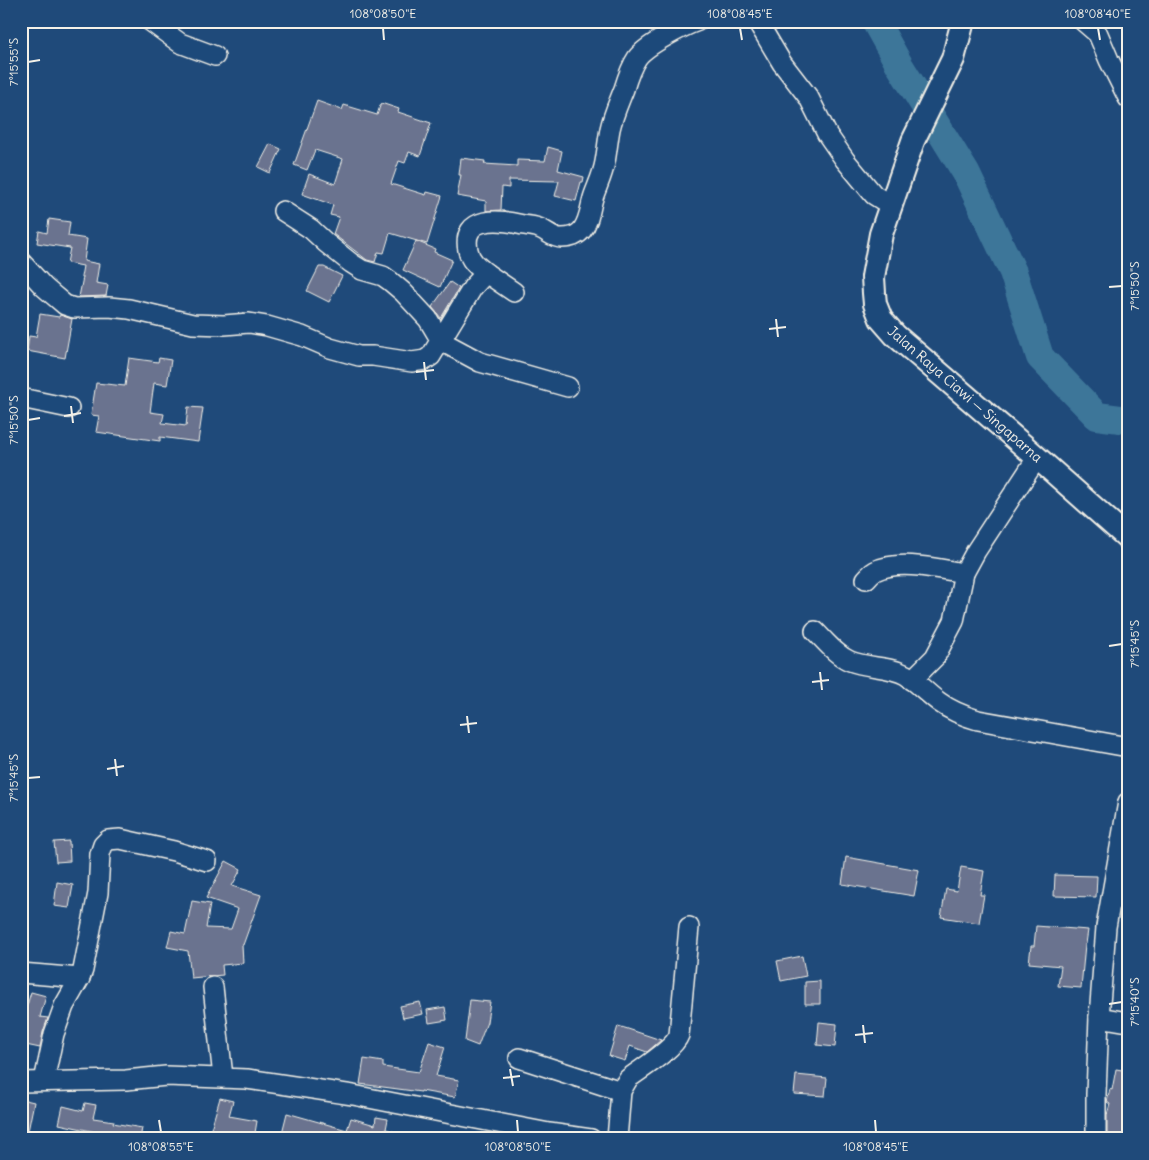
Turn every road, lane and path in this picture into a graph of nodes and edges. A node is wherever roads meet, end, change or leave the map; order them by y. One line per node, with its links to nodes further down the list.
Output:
1 (150, 21): 7 (street)
2 (176, 21): 7 (street)
3 (698, 21): 13 (street)
4 (757, 21): 10 (street)
5 (963, 21): 10 (main road, Jalan Raya Ciawi — Singaparna)
6 (1083, 21): 9 (street)
7 (180, 43): 8 (street)
8 (215, 56)
9 (1128, 98)
10 (890, 205): 19 (main road, Jalan Raya Ciawi — Singaparna)
11 (283, 211): 15 (street)
12 (21, 262): 15 (street)
13 (486, 273): 14 (street); 15 (street)
14 (514, 292)
15 (441, 341): 16 (street)
16 (568, 387)
17 (21, 398): 18 (street)
18 (69, 408)
19 (1038, 458): 20 (main road, Jalan Raya Ciawi — Singaparna); 21 (street)
20 (1128, 538)
21 (964, 572): 22 (street); 24 (street)
22 (866, 579)
23 (815, 631): 24 (street)
24 (912, 680): 25 (street)
25 (1128, 747)
26 (1128, 802): 32 (street)
27 (207, 861): 30 (street)
28 (689, 927): 38 (street)
29 (21, 973): 30 (street)
30 (80, 978): 36 (street)
31 (214, 987): 35 (street)
32 (1099, 1017): 33 (street); 41 (street)
33 (1128, 1022)
34 (519, 1058): 38 (street)
35 (223, 1077): 36 (street); 39 (street)
36 (44, 1081): 37 (street)
37 (21, 1082)
38 (621, 1091): 40 (street)
39 (591, 1139)
40 (616, 1139)
41 (1096, 1139)

